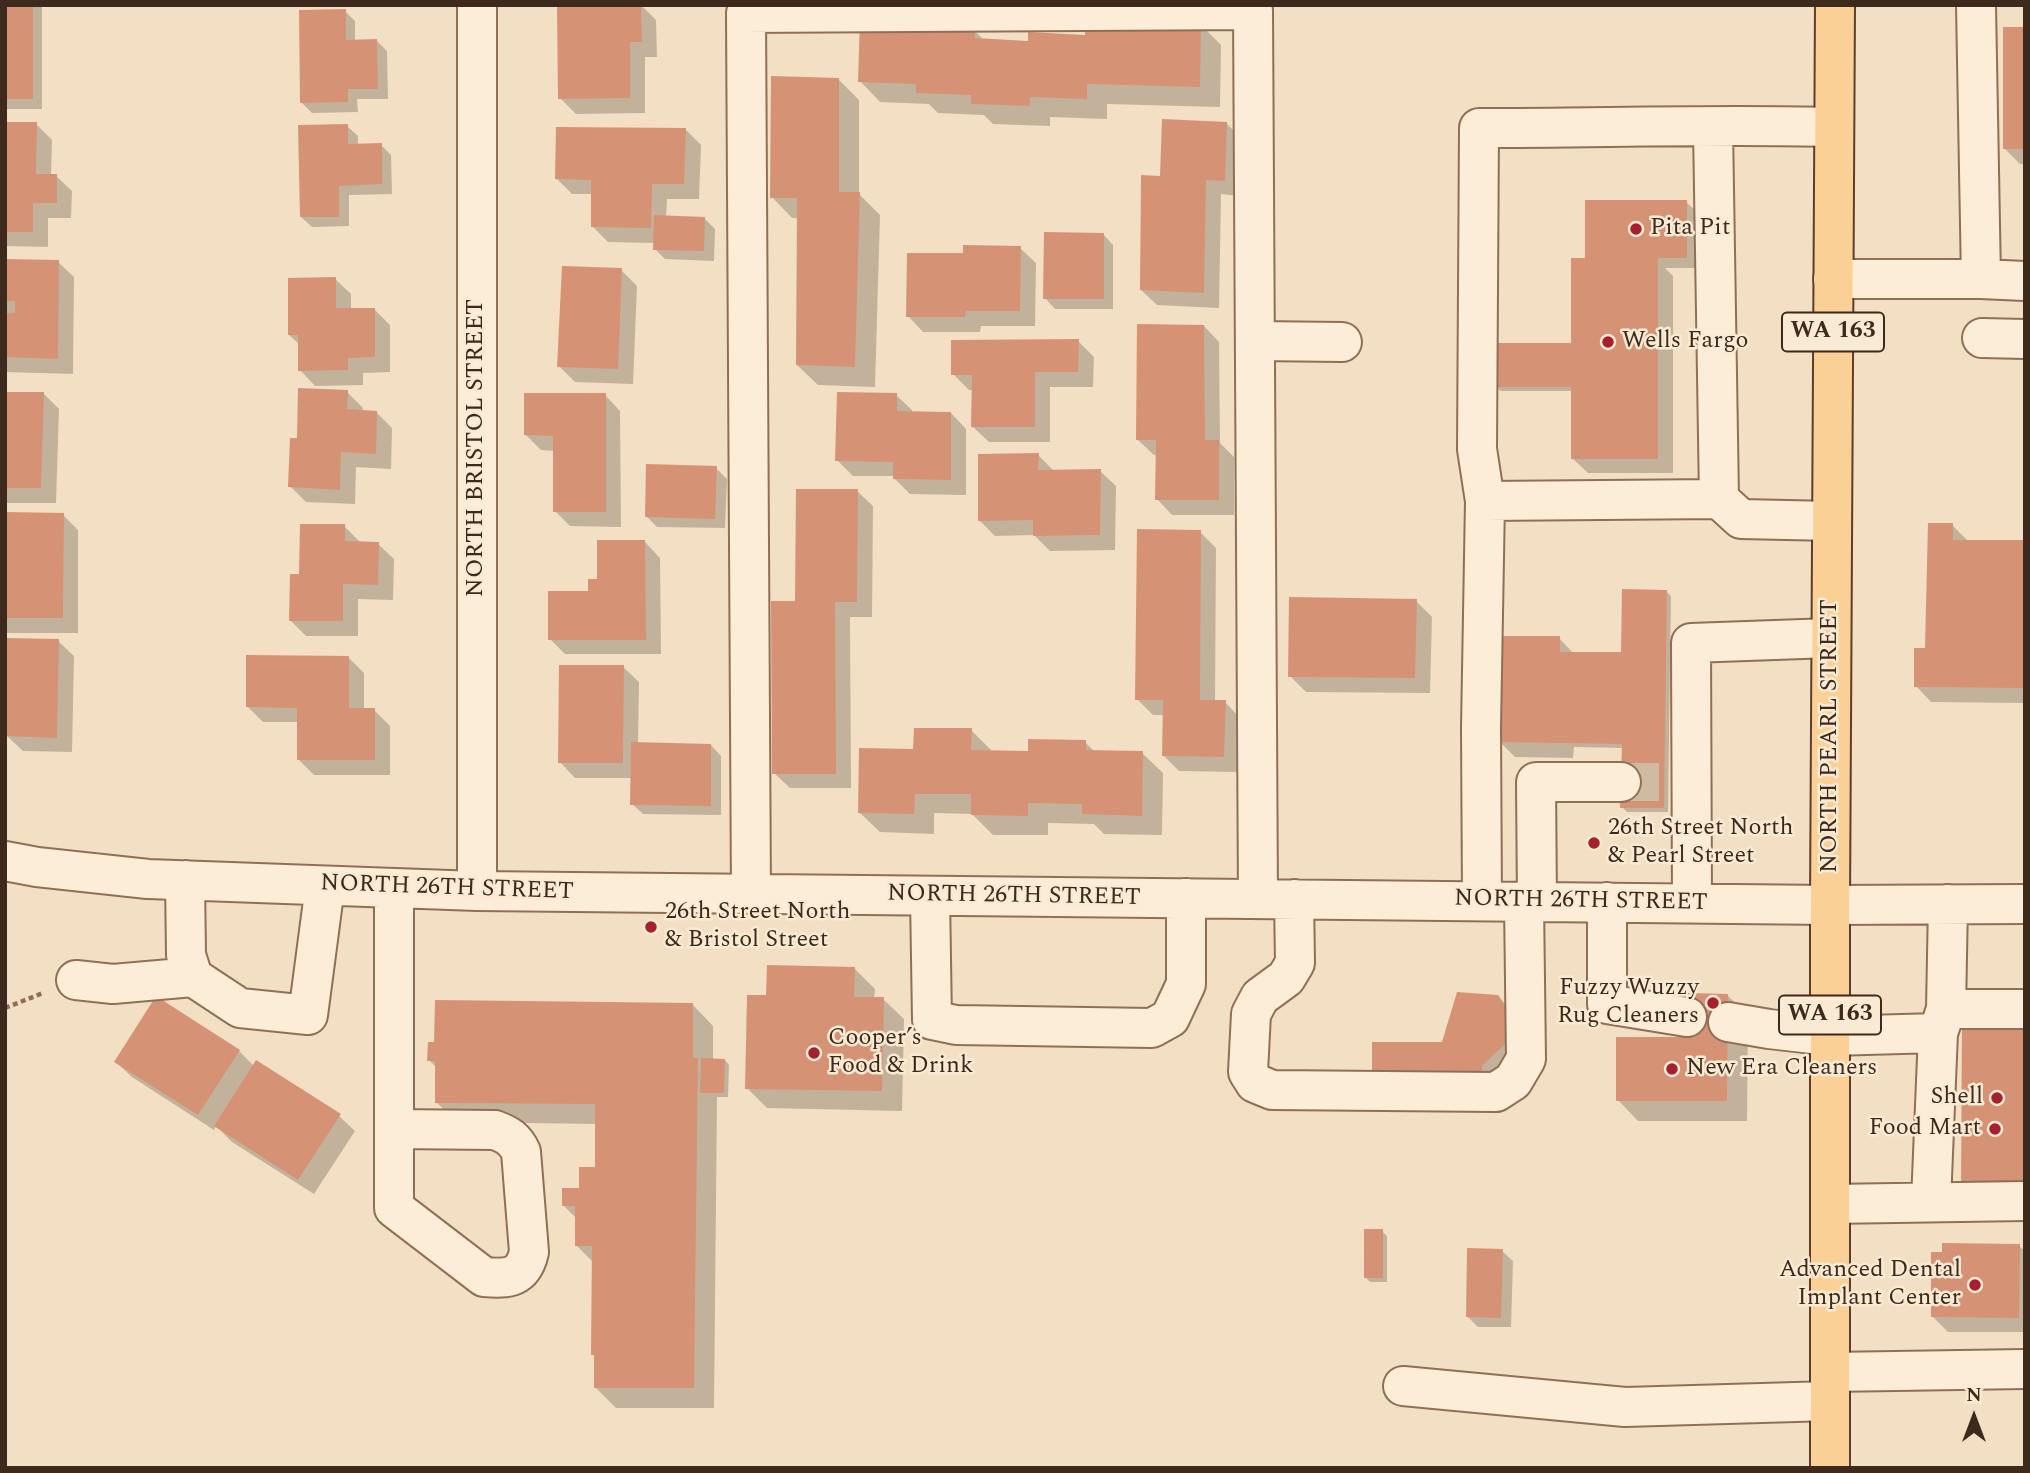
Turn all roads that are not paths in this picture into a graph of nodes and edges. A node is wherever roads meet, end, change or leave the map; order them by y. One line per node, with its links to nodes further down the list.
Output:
1 (477, 5): 22 (street, NORTH BRISTOL STREET)
2 (1835, 5): 5 (main road, NORTH PEARL STREET / WA 163)
3 (1976, 5): 7 (street)
4 (1713, 127): 5 (street); 13 (street); 14 (street)
5 (1834, 127): 6 (main road, NORTH PEARL STREET / WA 163)
6 (1833, 279): 7 (street); 15 (main road, NORTH PEARL STREET / WA 163)
7 (1981, 279): 8 (street)
8 (2025, 281)
9 (1982, 338): 10 (street)
10 (2025, 339)
11 (1256, 341): 12 (street); 23 (street); 26 (street)
12 (1342, 342)
13 (1719, 499): 14 (street); 15 (street)
14 (1485, 501): 27 (street)
15 (1832, 521): 16 (main road, NORTH PEARL STREET / WA 163)
16 (1831, 638): 30 (street); 33 (main road, NORTH PEARL STREET / WA 163)
17 (1621, 782): 28 (street)
18 (5, 861): 19 (street, NORTH 26TH STREET)
19 (186, 880): 20 (street, NORTH 26TH STREET); 34 (street)
20 (325, 886): 21 (street, NORTH 26TH STREET); 34 (street)
21 (394, 888): 22 (street, NORTH 26TH STREET); 41 (street)
22 (477, 891): 23 (street, NORTH 26TH STREET)
23 (751, 894): 24 (street, NORTH 26TH STREET)
24 (930, 896): 25 (street, NORTH 26TH STREET); 25 (street)
25 (1186, 898): 26 (street, NORTH 26TH STREET)
26 (1276, 899): 27 (street, NORTH 26TH STREET); 28 (street)
27 (1482, 901): 28 (street, NORTH 26TH STREET)
28 (1530, 902): 29 (street, NORTH 26TH STREET)
29 (1607, 902): 30 (street, NORTH 26TH STREET); 37 (street)
30 (1692, 903): 33 (street, NORTH 26TH STREET)
31 (1948, 904): 32 (street, NORTH 26TH STREET); 33 (street, NORTH 26TH STREET); 38 (street)
32 (2025, 904)
33 (1830, 905): 40 (main road, NORTH PEARL STREET / WA 163)
34 (193, 977): 35 (street)
35 (76, 979)
36 (2025, 1009): 38 (street)
37 (1687, 1017)
38 (1942, 1021): 40 (street); 43 (street)
39 (1728, 1022): 40 (street)
40 (1830, 1035): 44 (main road, NORTH PEARL STREET / WA 163)
41 (394, 1129): 41 (street)
42 (2025, 1201): 43 (street)
43 (1931, 1202): 44 (street)
44 (1830, 1204): 47 (main road, NORTH PEARL STREET / WA 163)
45 (2025, 1369): 47 (street)
46 (1403, 1386): 47 (street)
47 (1830, 1386): 48 (main road, NORTH PEARL STREET / WA 163)
48 (1830, 1468)

